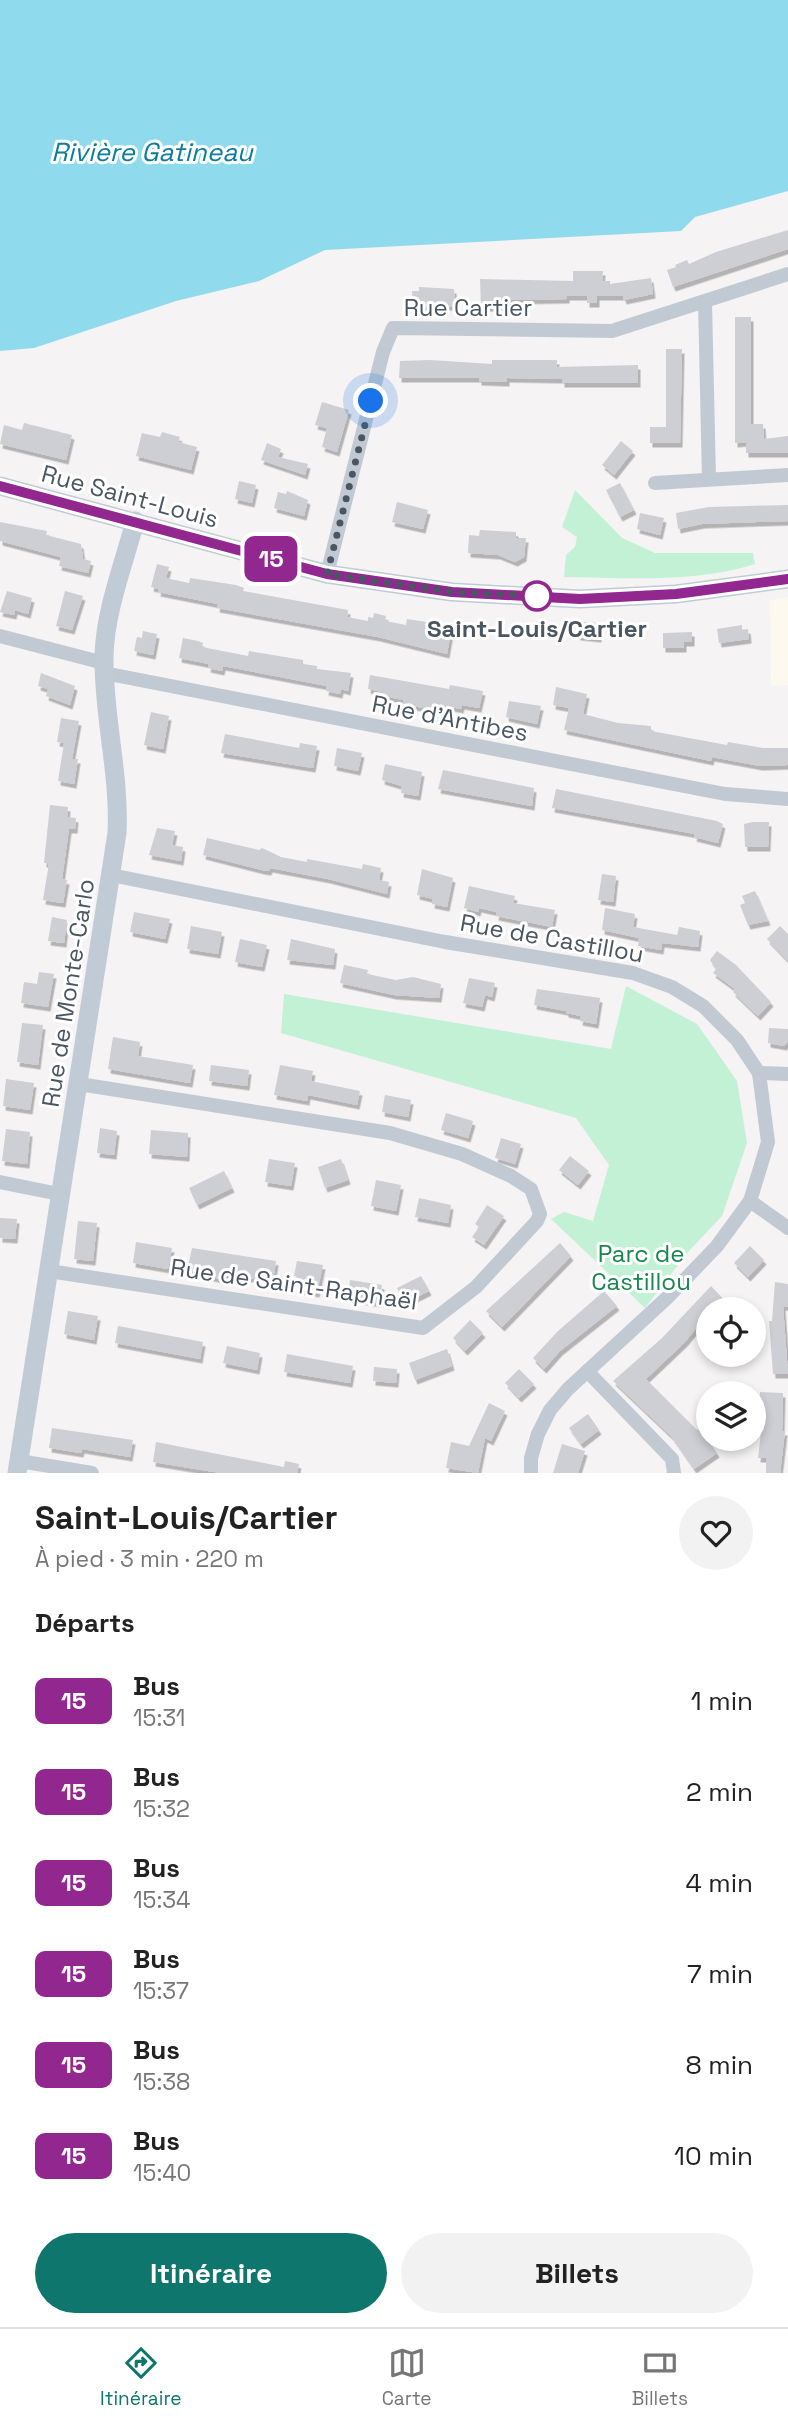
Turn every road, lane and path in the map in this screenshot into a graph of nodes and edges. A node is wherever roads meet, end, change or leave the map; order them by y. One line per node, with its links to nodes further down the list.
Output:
1 (788, 274): 2 (street, Rue Cartier)
2 (705, 302): 4 (street); 8 (street, Rue Cartier)
3 (788, 475): 4 (street)
4 (709, 479): 5 (street)
5 (655, 483)
6 (0, 486): 7 (street, Rue Saint-Louis)
7 (135, 521): 8 (street, Rue Saint-Louis); 11 (street, Rue de Monte-Carlo)
8 (327, 574): 9 (street, Rue Saint-Louis)
9 (788, 579)
10 (0, 636): 11 (street, Rue d'Antibes)
11 (104, 668): 12 (street, Rue d'Antibes); 13 (street, Rue de Monte-Carlo)
12 (788, 799)
13 (111, 875): 14 (street, Rue de Castillou); 16 (street, Rue de Monte-Carlo)
14 (759, 1073): 15 (street); 19 (street, Rue de Castillou)
15 (788, 1074)
16 (79, 1084): 18 (street, Rue de Monte-Carlo); 21 (street, Rue de Saint-Raphaël)
17 (0, 1182): 18 (street)
18 (59, 1194): 21 (street, Rue de Monte-Carlo)
19 (750, 1201): 20 (street); 22 (street, Rue de Castillou)
20 (788, 1228)
21 (49, 1271): 23 (street, Rue de Monte-Carlo)
22 (587, 1371): 25 (street, Rue de Castillou); 26 (street)
23 (18, 1467): 24 (street)
24 (92, 1473)
25 (531, 1473)
26 (674, 1473)

